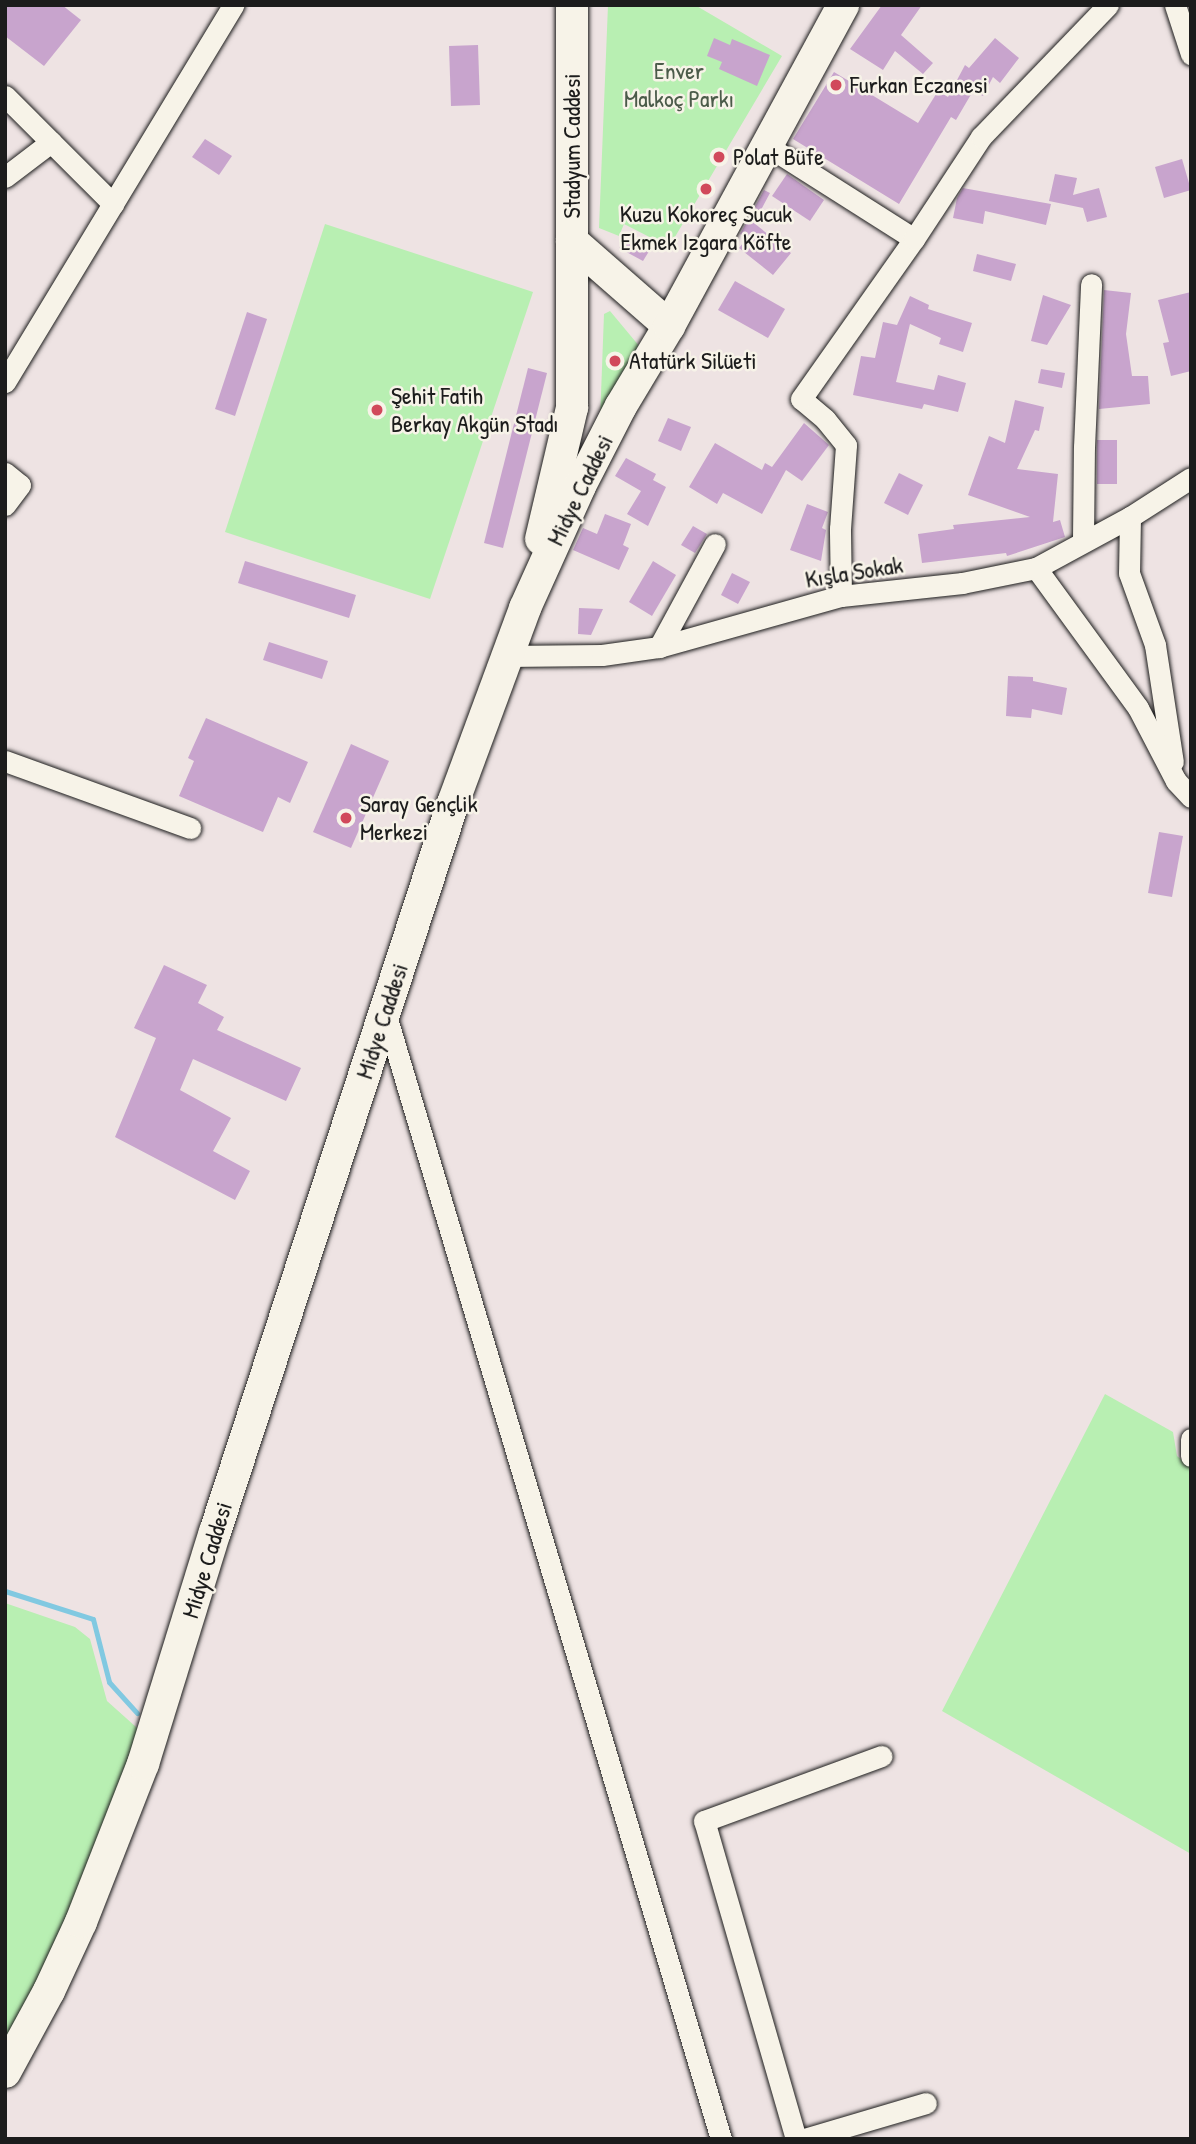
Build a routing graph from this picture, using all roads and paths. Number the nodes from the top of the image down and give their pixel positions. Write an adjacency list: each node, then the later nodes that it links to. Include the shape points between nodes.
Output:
1 (572, 5): 13 (main road, Stadyum Caddesi)
2 (843, 5): 9 (main road, Midye Caddesi)
3 (1108, 5): 12 (street, via 981,137)
4 (1175, 5): 6 (street)
5 (232, 6): 11 (street)
6 (1191, 54)
7 (5, 96): 8 (street)
8 (51, 142): 10 (street); 11 (street)
9 (766, 145): 12 (street); 15 (main road, Midye Caddesi)
10 (5, 177)
11 (113, 204): 16 (street)
12 (914, 239): 24 (street, via 801,399 846,445)
13 (572, 241): 15 (main road, Stadyum Caddesi); 25 (main road, via 572,408)
14 (1091, 284): 21 (street)
15 (669, 326): 25 (main road, Midye Caddesi, via 580,486)
16 (5, 383)
17 (5, 472): 19 (street, via 20,485)
18 (1191, 478): 20 (street, Kışla Sokak)
19 (5, 505)
20 (1130, 517): 21 (street, Kışla Sokak); 29 (street, via 1129,573 1155,645)
21 (1083, 539): 23 (street, Kışla Sokak)
22 (715, 544): 26 (street)
23 (1036, 568): 24 (street, Kışla Sokak, via 961,583); 29 (street, via 1138,708)
24 (841, 596): 26 (street, Kışla Sokak)
25 (525, 608): 27 (main road, Midye Caddesi)
26 (659, 647): 27 (street, Kışla Sokak, via 602,655)
27 (505, 656): 32 (main road, Midye Caddesi)
28 (5, 761): 31 (street)
29 (1176, 781): 30 (street)
30 (1191, 797)
31 (190, 828)
32 (385, 1013): 36 (main road, Midye Caddesi, via 133,1793 49,1991); 38 (street)
33 (1191, 1439): 34 (street)
34 (1191, 1456)
35 (882, 1756): 39 (street, via 704,1821)
36 (5, 2071)
37 (926, 2103): 40 (street)
38 (720, 2139)
39 (796, 2139)
40 (804, 2139)

